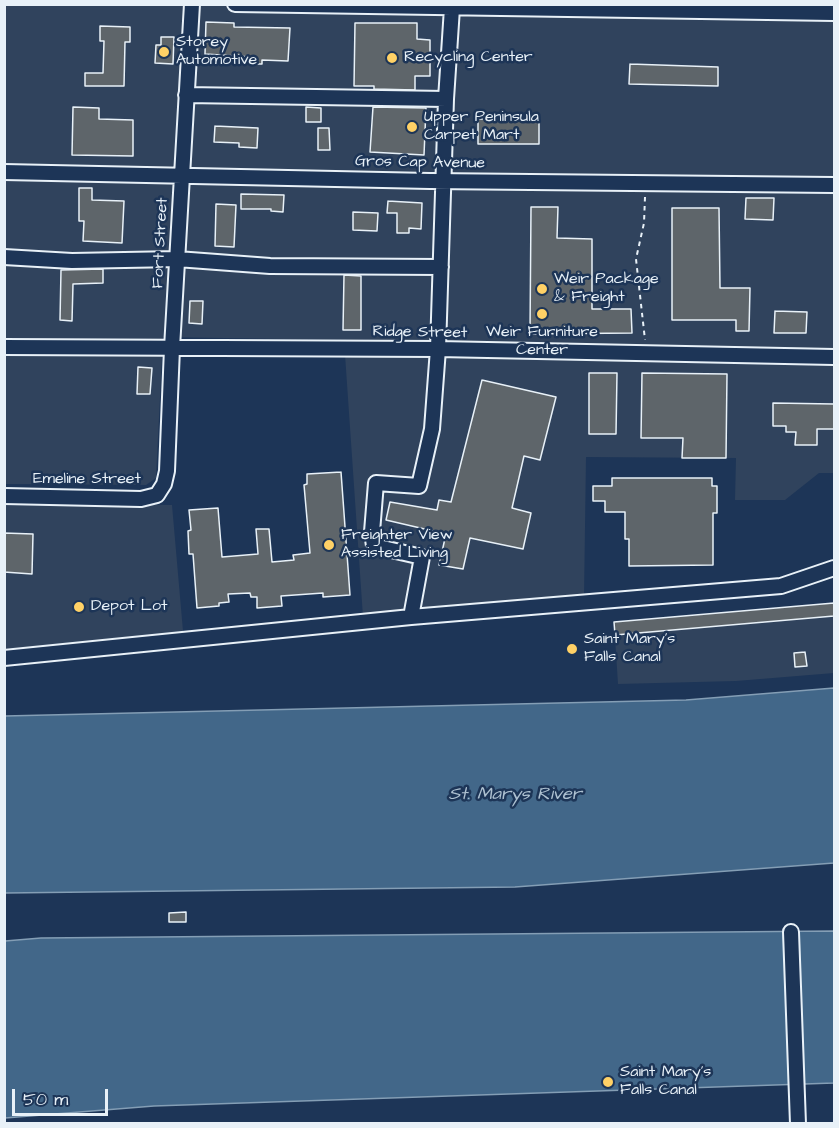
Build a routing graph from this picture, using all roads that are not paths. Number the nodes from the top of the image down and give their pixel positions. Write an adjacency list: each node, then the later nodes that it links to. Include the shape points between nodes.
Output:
1 (192, 4): 5 (street, Fort Street)
2 (235, 4): 3 (street)
3 (452, 8): 4 (street); 6 (street)
4 (834, 13)
5 (186, 94): 6 (street); 8 (street, Fort Street)
6 (447, 99): 9 (street)
7 (4, 172): 8 (street, Gros Cap Avenue)
8 (181, 176): 9 (street, Gros Cap Avenue); 12 (street, Fort Street)
9 (444, 181): 10 (street, Gros Cap Avenue); 13 (street)
10 (834, 185)
11 (4, 257): 12 (street, via 72,261)
12 (177, 259): 13 (street, via 270,266); 15 (street, Fort Street)
13 (441, 267): 16 (street)
14 (4, 347): 15 (street, Ridge Street)
15 (172, 348): 16 (street, Ridge Street); 18 (street, Fort Street)
16 (438, 349): 17 (street, Ridge Street); 21 (street, via 432,429 419,486 376,483 374,546 422,557)
17 (834, 357)
18 (164, 484): 19 (street, Emeline Street, via 157,495 141,499)
19 (4, 496)
20 (834, 568): 21 (street, via 781,585)
21 (411, 617): 22 (street)
22 (4, 658)
23 (791, 932): 24 (street)
24 (798, 1124)

